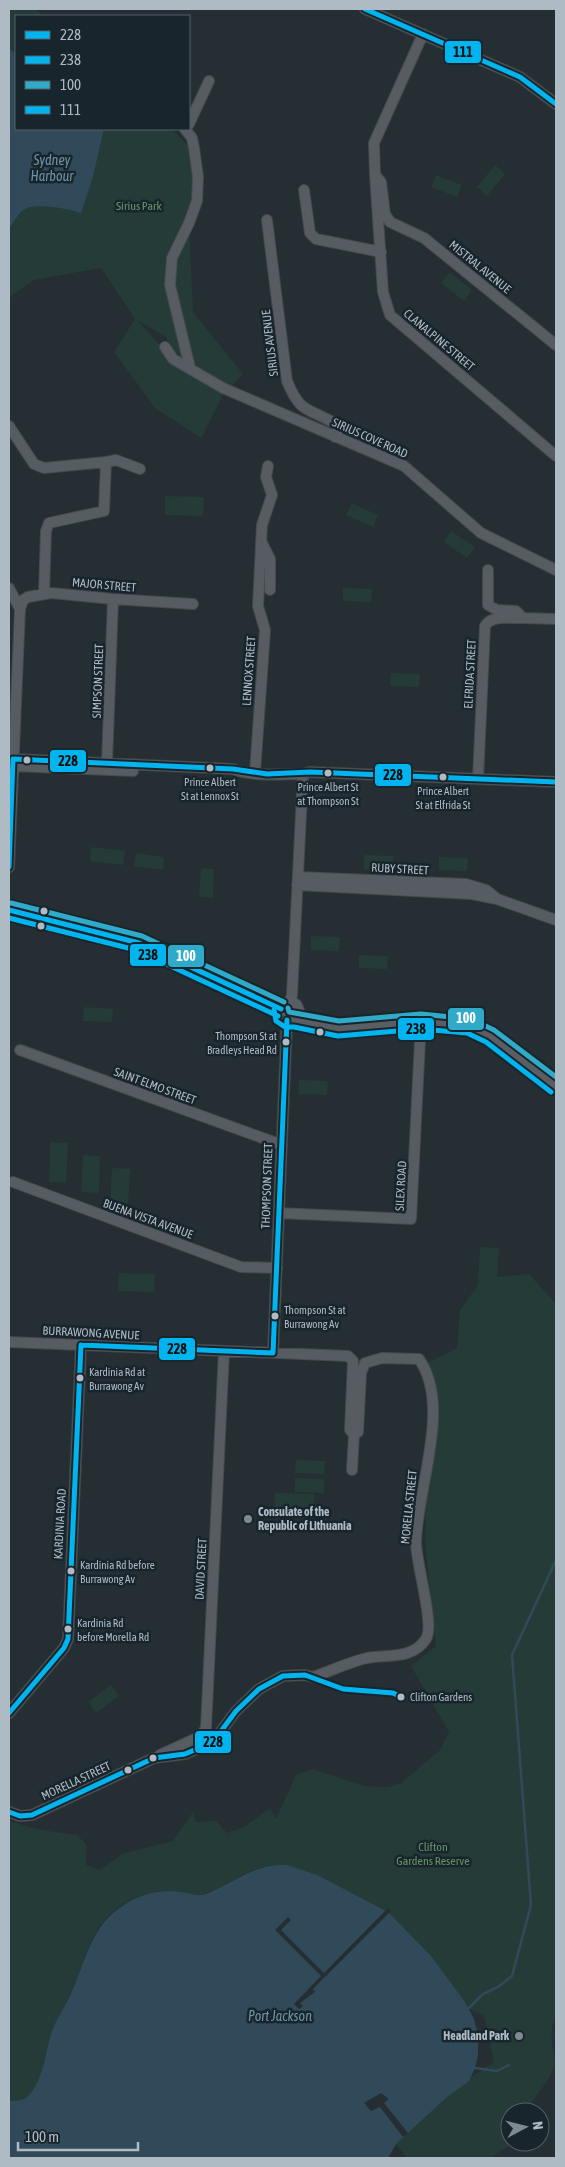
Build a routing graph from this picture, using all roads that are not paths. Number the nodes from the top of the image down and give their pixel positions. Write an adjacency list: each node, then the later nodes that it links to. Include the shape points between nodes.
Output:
1 (365, 9): 2 (street)
2 (381, 12): 3 (street)
3 (423, 34): 5 (street, via 528,81); 8 (street, CLANALPINE STREET, via 374,143)
4 (209, 81): 6 (street)
5 (556, 104)
6 (190, 120)
7 (187, 130): 15 (street, via 194,148 197,201 172,258 170,285)
8 (375, 175): 10 (street, CLANALPINE STREET, via 381,182); 12 (street, CLANALPINE STREET)
9 (304, 190): 12 (street, via 310,232 316,239)
10 (385, 214): 13 (street, MISTRAL AVENUE, via 390,222 424,238)
11 (267, 220): 17 (street, SIRIUS AVENUE, via 286,381 295,401 309,412 336,424 338,431)
12 (380, 252): 18 (street, CLANALPINE STREET, via 383,292 390,315)
13 (556, 345)
14 (164, 347): 15 (street, SIRIUS COVE ROAD, via 173,359)
15 (190, 368): 17 (street, SIRIUS COVE ROAD, via 223,388)
16 (9, 426): 19 (street, via 34,464 44,468)
17 (335, 437): 24 (street, SIRIUS COVE ROAD, via 404,466 481,532)
18 (556, 456)
19 (106, 462): 21 (street, via 116,460); 27 (street, via 104,511 49,523)
20 (268, 466): 22 (street, LENNOX STREET, via 266,477 272,495 264,516)
21 (140, 469)
22 (261, 542): 26 (street, LENNOX STREET, via 270,559); 36 (street, LENNOX STREET, via 258,606 265,630)
23 (488, 570): 31 (street, via 488,605 497,610 516,611)
24 (556, 570)
25 (9, 588): 30 (street)
26 (270, 590)
27 (44, 593): 28 (street, MAJOR STREET); 30 (street, MAJOR STREET, via 23,600)
28 (113, 599): 29 (street, MAJOR STREET); 34 (street, SIMPSON STREET)
29 (193, 604)
30 (20, 609): 33 (street)
31 (523, 618): 32 (street, ELFRIDA STREET); 38 (street, ELFRIDA STREET, via 495,618 485,626)
32 (556, 619)
33 (13, 763): 34 (street); 35 (street, via 233,775); 41 (street)
34 (107, 763): 35 (street)
35 (241, 772): 36 (street)
36 (255, 773): 37 (street)
37 (303, 774): 38 (street); 40 (street, via 310,778); 42 (street, THOMPSON STREET)
38 (478, 779): 39 (street)
39 (556, 782)
40 (556, 789)
41 (9, 867)
42 (298, 881): 44 (street, RUBY STREET, via 466,884); 45 (street, THOMPSON STREET)
43 (9, 910): 45 (main road, via 139,943)
44 (556, 920)
45 (290, 1012): 46 (main road, via 339,1029); 49 (street, THOMPSON STREET)
46 (421, 1021): 48 (main road, via 452,1023 478,1030 509,1049); 51 (street, SILEX ROAD, via 412,1219)
47 (20, 1050): 49 (street, SAINT ELMO STREET)
48 (556, 1086)
49 (282, 1145): 51 (street, THOMPSON STREET)
50 (13, 1182): 52 (street, BUENA VISTA AVENUE, via 241,1267)
51 (279, 1213): 52 (street, THOMPSON STREET)
52 (277, 1268): 56 (street, THOMPSON STREET)
53 (9, 1342): 54 (street, BURRAWONG AVENUE)
54 (80, 1345): 55 (street, BURRAWONG AVENUE); 59 (street, KARDINIA ROAD, via 68,1639)
55 (224, 1351): 56 (street, BURRAWONG AVENUE); 60 (street, DAVID STREET, via 206,1728 201,1736)
56 (273, 1353): 57 (street, BURRAWONG AVENUE, via 351,1357 350,1430)
57 (354, 1434): 58 (street); 60 (street, MORELLA STREET, via 358,1432 361,1373 365,1363 382,1358 419,1359 426,1369 433,1397 416,1542 430,1627 427,1638 417,1648 398,1656 367,1658 313,1677 283,1676 264,1686 236,1711 213,1742 185,1754)
58 (352, 1470)
59 (9, 1713)
60 (154, 1758): 61 (street, MORELLA STREET, via 42,1812 24,1816)
61 (9, 1812)

